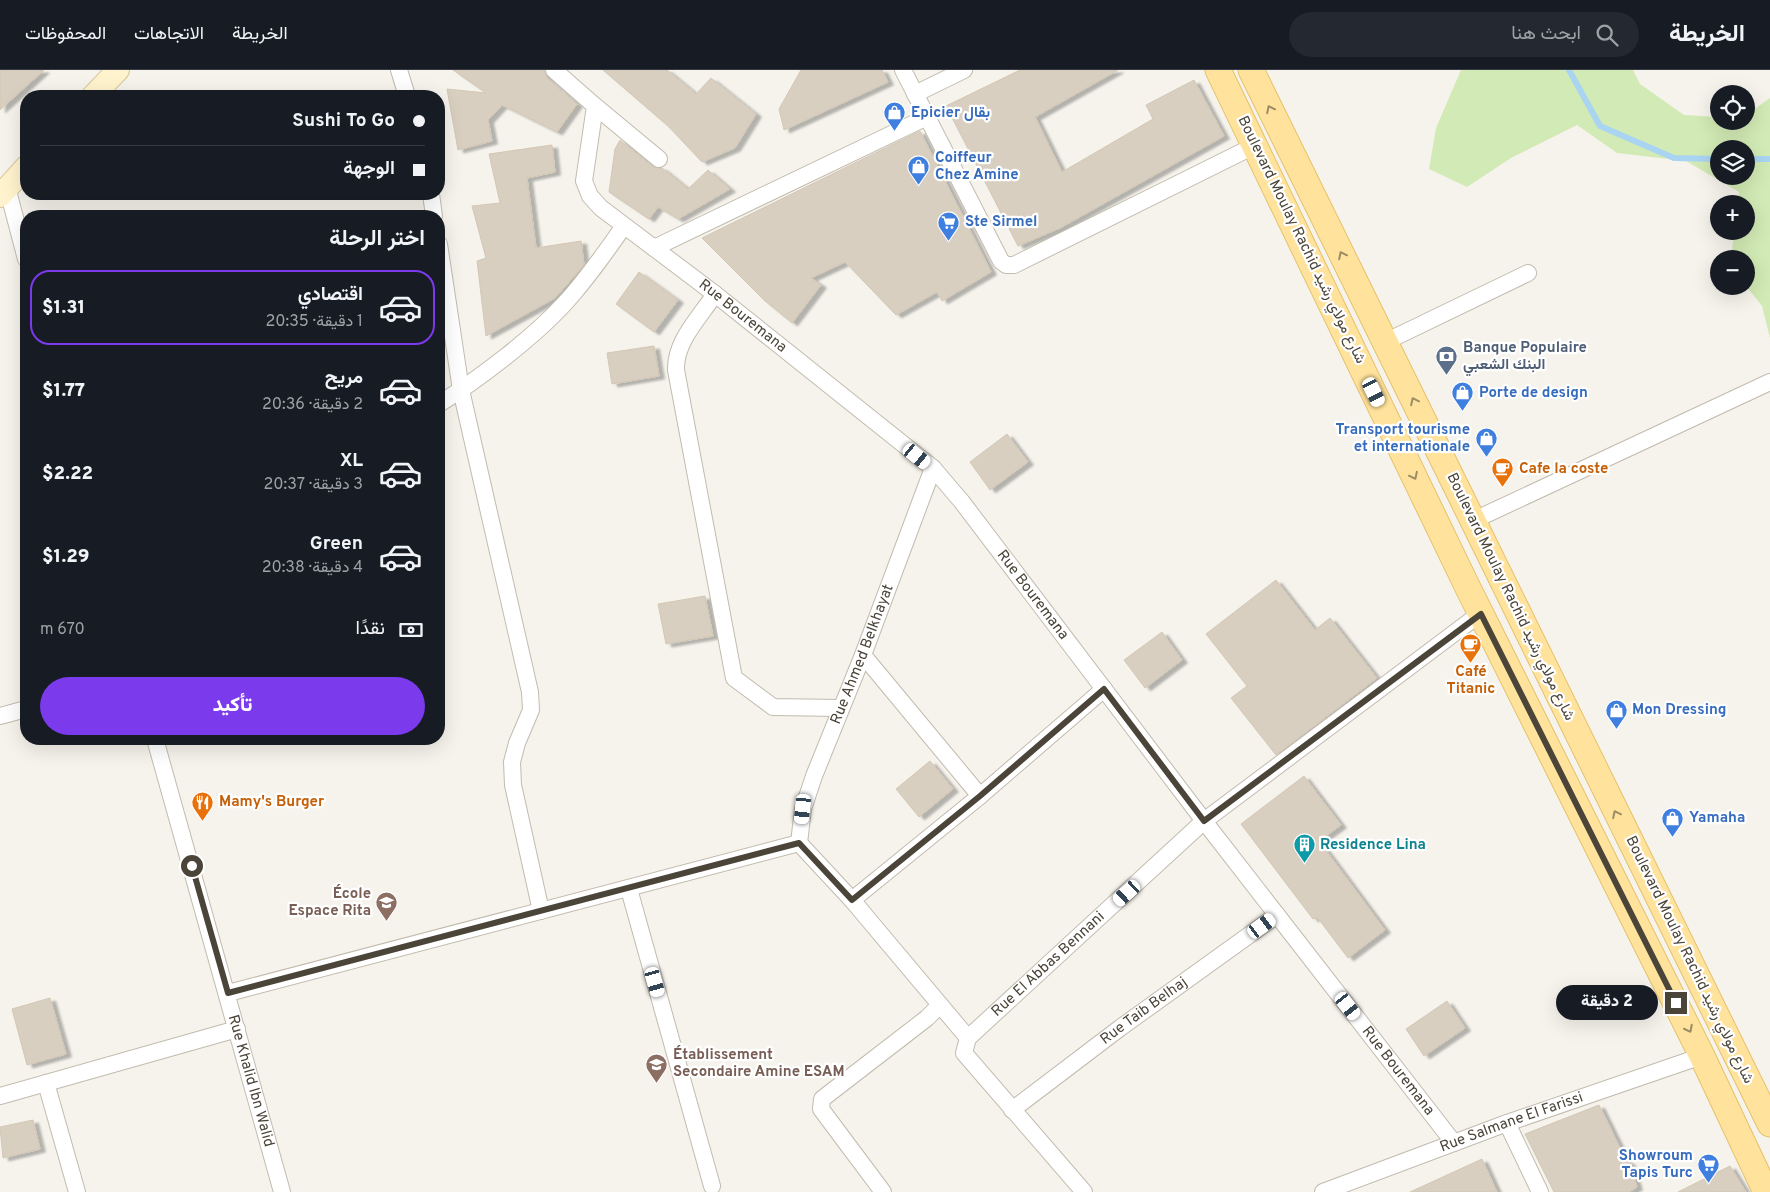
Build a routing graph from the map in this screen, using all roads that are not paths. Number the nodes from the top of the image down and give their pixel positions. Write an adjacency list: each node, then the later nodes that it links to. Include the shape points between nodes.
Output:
1 (118, 70): 8 (street)
2 (398, 70): 9 (street)
3 (554, 70): 11 (street)
4 (903, 70): 10 (street)
5 (964, 70): 10 (street)
6 (1218, 70): 13 (main road, Boulevard Moulay Rachid شارع مولاي رشيد)
7 (1251, 70): 23 (main road, Boulevard Moulay Rachid شارع مولاي رشيد, one-way to 7)
8 (99, 90)
9 (404, 90)
10 (915, 94): 12 (street)
11 (595, 106): 14 (street); 17 (street, Rue Bouremana, via 584,181 590,196)
12 (927, 117): 13 (street, via 1001,261 1006,265 1014,265); 19 (street)
13 (1256, 145): 29 (main road, Boulevard Moulay Rachid شارع مولاي رشيد, one-way to 29)
14 (659, 159)
15 (20, 175): 16 (street)
16 (4, 192): 18 (street)
17 (624, 226): 19 (street, Rue Bouremana); 25 (street, via 564,305)
18 (20, 241)
19 (654, 248): 22 (street, Rue Bouremana)
20 (1528, 273): 23 (street)
21 (445, 284): 25 (street)
22 (715, 294): 27 (street, Rue Bouremana); 32 (street, via 675,357 734,678 772,707)
23 (1385, 342): 28 (main road, Boulevard Moulay Rachid شارع مولاي رشيد, one-way to 23)
24 (1770, 382): 28 (street)
25 (461, 390): 26 (street); 41 (street, via 530,692 531,710 512,762 513,785)
26 (445, 400)
27 (933, 468): 30 (street, Rue Ahmed Belkhayat); 31 (street, Rue Bouremana)
28 (1472, 521): 52 (main road, Boulevard Moulay Rachid شارع مولاي رشيد, one-way to 28)
29 (1481, 614): 37 (street, Rue El Abbas Bennani); 47 (main road, Boulevard Moulay Rachid شارع مولاي رشيد, one-way to 47)
30 (863, 655): 32 (street, Rue Ahmed Belkhayat); 36 (street)
31 (1104, 689): 36 (street); 37 (street, Rue Bouremana)
32 (840, 708): 38 (street, Rue Ahmed Belkhayat, via 803,809)
33 (20, 711): 34 (street)
34 (0, 716)
35 (157, 745): 43 (street, Rue Khalid Ibn Walid)
36 (980, 796): 40 (street)
37 (1204, 821): 42 (street, Rue Bouremana); 46 (street, Rue El Abbas Bennani)
38 (799, 843): 39 (street); 40 (street)
39 (629, 889): 41 (street); 54 (street)
40 (852, 900): 44 (street)
41 (541, 911): 43 (street)
42 (1277, 914): 50 (street, Rue Taib Belhaj); 53 (street, Rue Bouremana)
43 (228, 993): 45 (street, Rue Khalid Ibn Walid)
44 (940, 1005): 46 (street); 57 (street, via 822,1098 821,1109)
45 (238, 1029): 48 (street); 56 (street, Rue Khalid Ibn Walid)
46 (968, 1038): 50 (street, via 964,1053)
47 (1702, 1056): 51 (street, Rue Salmane El Farissi); 61 (main road, Boulevard Moulay Rachid شارع مولاي رشيد)
48 (46, 1083): 49 (street); 55 (street)
49 (0, 1096)
50 (1012, 1110): 58 (street)
51 (1507, 1123): 53 (street, Rue Salmane El Farissi); 60 (street)
52 (1770, 1124)
53 (1454, 1143): 59 (street, Rue Salmane El Farissi)
54 (712, 1186)
55 (77, 1192)
56 (282, 1192)
57 (883, 1192)
58 (1084, 1192)
59 (1324, 1192)
60 (1540, 1192)
61 (1766, 1192)

